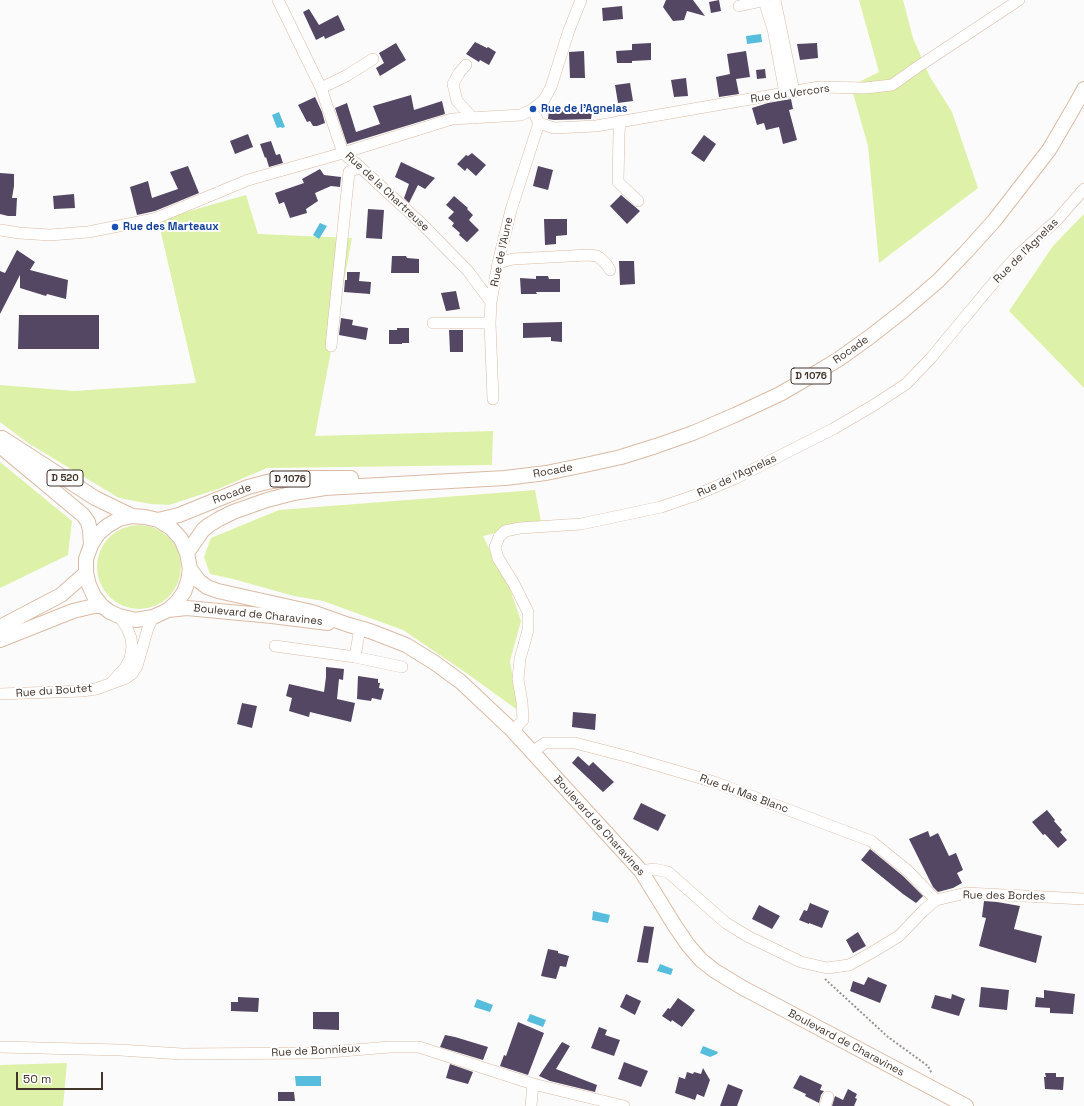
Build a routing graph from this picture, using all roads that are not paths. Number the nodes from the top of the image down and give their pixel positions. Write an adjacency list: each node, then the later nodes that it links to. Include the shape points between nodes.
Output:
1 (278, 0): 8 (street, Rue de la Chartreuse)
2 (581, 0): 11 (street, via 551,87 544,100)
3 (775, 0): 10 (street)
4 (1019, 0): 10 (street, Rue du Vercors, via 892,85 819,88)
5 (739, 6): 10 (street, via 762,0 765,4)
6 (373, 59): 8 (street)
7 (466, 65): 12 (street, via 453,84 457,101)
8 (321, 88): 15 (street, Rue de la Chartreuse)
9 (1084, 89): 29 (main road, Rocade / D 1076, via 1049,150 966,252 938,281 903,311 812,376 735,416 621,457 546,473)
10 (790, 92): 13 (street, Rue du Vercors)
11 (533, 109): 12 (street, via 521,115); 14 (street)
12 (473, 118): 15 (street, via 452,119)
13 (620, 121): 14 (street, Rue du Vercors, via 596,126 554,128); 18 (street, via 618,182)
14 (539, 123): 20 (street, Rue de l'Aune, via 511,210)
15 (343, 153): 16 (street, Rue de la Chartreuse); 19 (street, via 248,180 154,219 88,232 50,235)
16 (360, 167): 22 (street, Rue de la Chartreuse, via 468,271); 25 (street, via 349,172)
17 (1084, 189): 48 (street, Rue de l'Agnelas, via 1057,220 1016,257 906,384 874,405 736,478 661,507 581,524 505,531 495,547 498,558 528,612 528,630 520,659 518,679 523,720)
18 (638, 201)
19 (0, 230)
20 (498, 263): 21 (street, via 513,259 588,255 600,258); 22 (street, Rue de l'Aune)
21 (610, 270)
22 (491, 302): 23 (street, Rue de l'Aune)
23 (490, 323): 24 (street); 26 (street, Rue de l'Aune)
24 (433, 324)
25 (331, 346)
26 (493, 400)
27 (0, 436): 30 (main road, Boulevard de Charavines / D 520, via 95,498)
28 (0, 446): 32 (main road, Boulevard de Charavines / D 520, via 83,515 88,522)
29 (429, 482): 31 (main road, Rocade / D 1076, via 349,478 285,479 248,487 179,515); 33 (main road, Rocade / D 1076, via 325,488 267,500 233,512 209,525)
30 (132, 516): 31 (main road, Boulevard de Charavines); 32 (main road, Boulevard de Charavines, via 119,519 107,526)
31 (158, 520): 33 (main road, Boulevard de Charavines, via 171,528)
32 (91, 545): 35 (main road, Boulevard de Charavines, via 86,559)
33 (188, 553): 34 (main road, Boulevard de Charavines)
34 (190, 569): 37 (main road, Boulevard de Charavines, via 184,592); 40 (main road, Boulevard de Charavines, via 199,581 218,591 312,612)
35 (86, 573): 36 (main road, Boulevard de Charavines, via 94,596); 41 (main road, via 61,595)
36 (102, 606): 38 (main road, Boulevard de Charavines); 42 (main road, via 73,611)
37 (168, 610): 39 (main road, Boulevard de Charavines); 40 (main road, Boulevard de Charavines, via 187,608)
38 (119, 616): 39 (main road, Boulevard de Charavines, via 136,620); 46 (street, Rue du Boutet, via 131,638 132,647 125,668)
39 (153, 618): 46 (street, Rue du Boutet, via 132,674)
40 (354, 626): 44 (street); 48 (main road, Boulevard de Charavines, via 406,645 435,663 461,682)
41 (0, 627)
42 (0, 640)
43 (276, 646): 44 (street)
44 (355, 657): 45 (street)
45 (402, 667)
46 (108, 685): 47 (street, Rue du Boutet, via 82,692)
47 (0, 694)
48 (513, 731): 49 (main road, Boulevard de Charavines)
49 (532, 752): 50 (main road, Boulevard de Charavines); 51 (street, Rue du Mas Blanc, via 546,743 575,743 714,782 872,841 908,871)
50 (641, 871): 51 (street, Rue des Bordes, via 654,869 668,872 726,923 749,937 801,962 827,968 849,965 899,936); 57 (main road, Boulevard de Charavines, via 688,945 715,971 742,988)
51 (936, 900): 52 (street, Rue des Bordes, via 966,893)
52 (1084, 900)
53 (0, 1047): 54 (street, Rue de Bonnieux, via 182,1054 317,1053 419,1047)
54 (533, 1084): 55 (street); 56 (street, Rue de Bonnieux)
55 (531, 1106)
56 (624, 1106)
57 (966, 1106)

